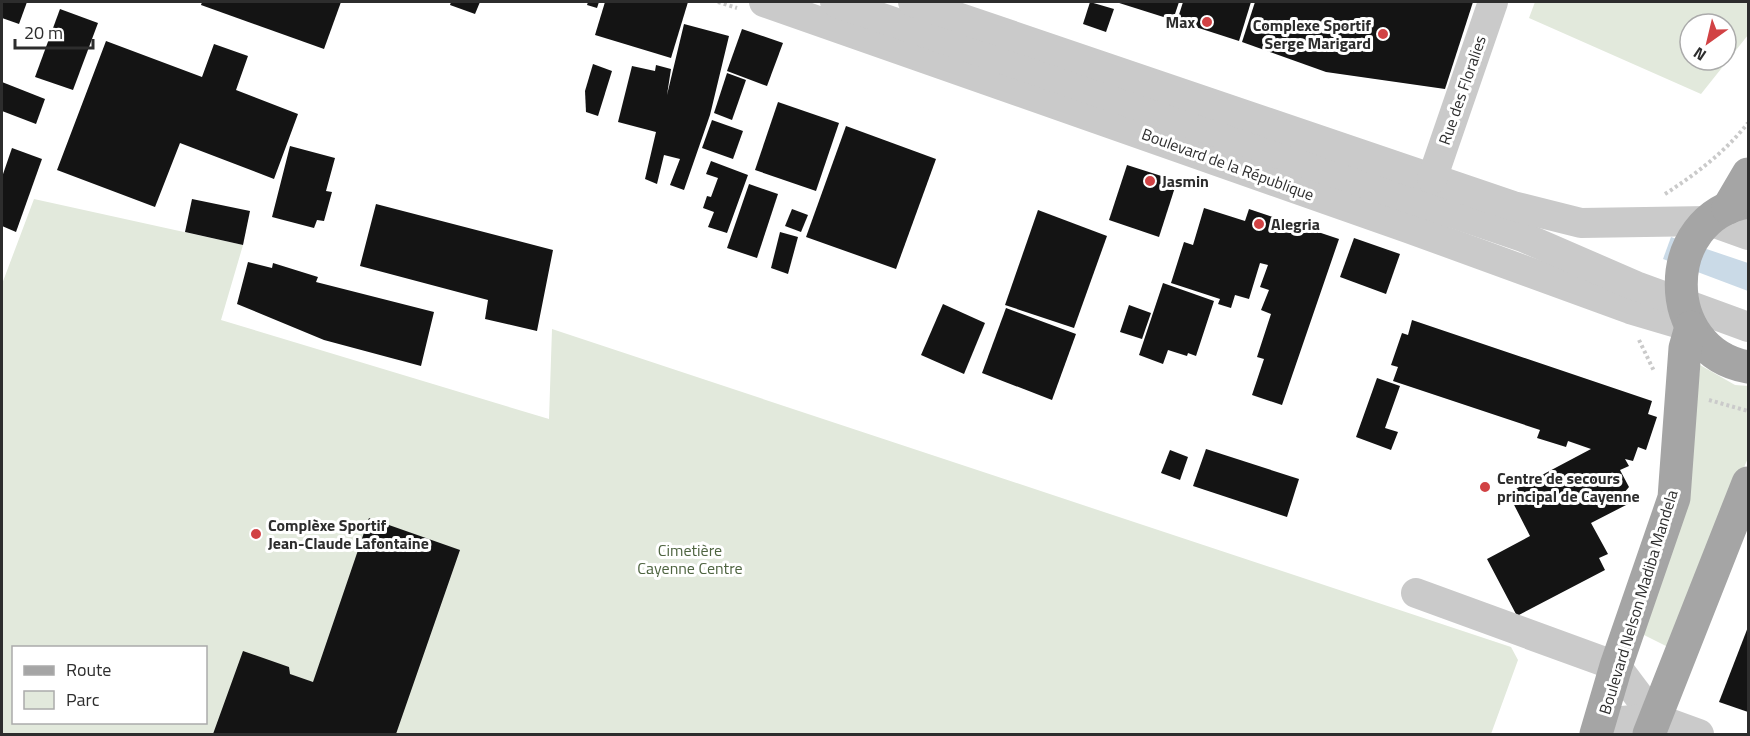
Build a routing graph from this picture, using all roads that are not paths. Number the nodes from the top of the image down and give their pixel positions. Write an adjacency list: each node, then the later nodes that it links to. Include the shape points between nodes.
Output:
1 (764, 2): 11 (street, Boulevard de la République, via 1630,309)
2 (835, 2): 10 (street)
3 (913, 2): 6 (street)
4 (1493, 2): 6 (street, Rue des Floralies)
5 (1749, 174): 7 (main road)
6 (1432, 179): 8 (street)
7 (1726, 212): 8 (street); 9 (street); 11 (main road, Boulevard Nelson Madiba Mandela, via 1686,253)
8 (1581, 224): 10 (street)
9 (1749, 235)
10 (1523, 237): 11 (street)
11 (1685, 302): 12 (street); 13 (main road, via 1707,346 1723,358); 16 (main road, Boulevard Nelson Madiba Mandela, via 1674,498)
12 (1749, 327)
13 (1749, 367)
14 (1749, 483): 17 (main road)
15 (1416, 593): 16 (street)
16 (1616, 666): 17 (street); 18 (main road, Boulevard Nelson Madiba Mandela)
17 (1652, 726): 18 (street); 19 (street)
18 (1598, 729)
19 (1699, 735)

